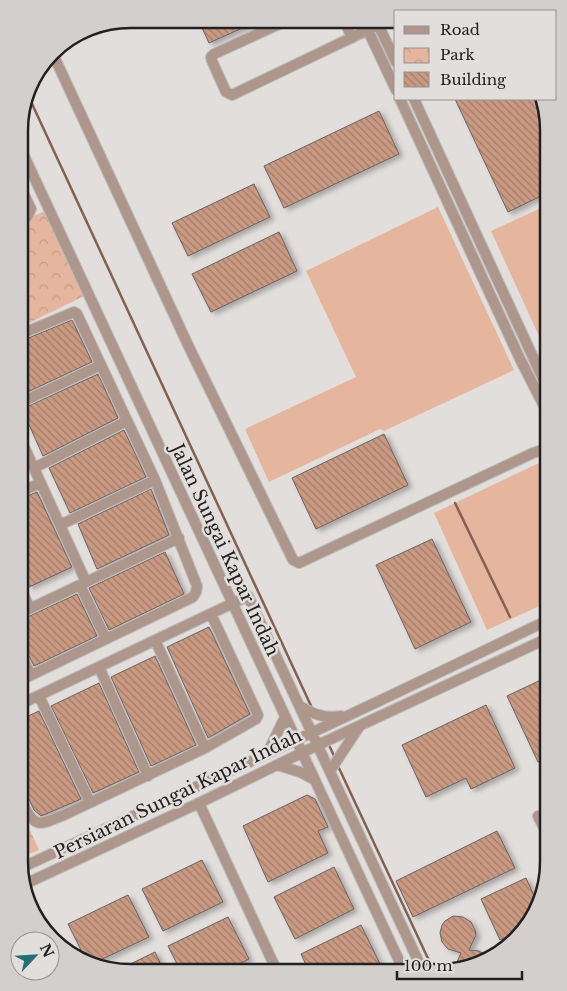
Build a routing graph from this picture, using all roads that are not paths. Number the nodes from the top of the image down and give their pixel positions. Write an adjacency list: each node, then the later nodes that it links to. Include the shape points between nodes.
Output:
1 (271, 28): 6 (street, via 214,54 212,61 226,92 232,95)
2 (348, 28): 6 (street)
3 (363, 28): 6 (street)
4 (367, 28): 9 (street)
5 (379, 28): 7 (street)
6 (352, 38)
7 (394, 58)
8 (55, 60): 23 (street, via 292,560 299,563)
9 (394, 86)
10 (400, 100): 18 (street)
11 (414, 100): 17 (street)
12 (28, 164): 32 (street, Jalan Sungai Kapar Indah)
13 (28, 203): 14 (street, via 31,210)
14 (28, 215)
15 (28, 331): 16 (street, via 74,312 78,314)
16 (101, 365): 19 (street); 20 (street)
17 (540, 372)
18 (540, 397)
19 (28, 399)
20 (127, 421): 25 (street); 26 (street)
21 (540, 448): 23 (street)
22 (540, 451): 23 (street)
23 (533, 453)
24 (28, 455): 25 (street)
25 (34, 468): 27 (street)
26 (155, 480): 29 (street); 30 (street)
27 (41, 483): 28 (street); 29 (street)
28 (28, 488)
29 (60, 525): 31 (street)
30 (179, 538): 31 (street); 36 (street, via 197,586 193,597)
31 (83, 583): 33 (street); 36 (street)
32 (232, 604): 34 (street); 43 (street, Jalan Sungai Kapar Indah, via 248,596); 45 (street, Jalan Sungai Kapar Indah)
33 (28, 609)
34 (211, 614): 37 (street); 50 (street, via 258,715 253,722)
35 (539, 624): 44 (street, Persiaran Sungai Kapar Indah)
36 (106, 639): 40 (street)
37 (155, 640): 39 (street); 50 (street)
38 (539, 642): 46 (street, Persiaran Sungai Kapar Indah)
39 (99, 667): 41 (street); 55 (street)
40 (28, 677)
41 (38, 696): 42 (street); 57 (street)
42 (28, 701)
43 (300, 706): 44 (street, via 322,716); 47 (street, Jalan Sungai Kapar Indah)
44 (347, 715): 47 (street, Persiaran Sungai Kapar Indah)
45 (285, 717): 48 (street, Jalan Sungai Kapar Indah); 52 (street)
46 (359, 726): 49 (street, Persiaran Sungai Kapar Indah); 54 (street)
47 (315, 731): 48 (street, Persiaran Sungai Kapar Indah); 49 (street, Jalan Sungai Kapar Indah)
48 (296, 741): 51 (street, Jalan Sungai Kapar Indah); 52 (street, Persiaran Sungai Kapar Indah)
49 (320, 744): 51 (street, Persiaran Sungai Kapar Indah); 54 (street, Jalan Sungai Kapar Indah)
50 (205, 748): 55 (street)
51 (302, 753): 53 (street, Persiaran Sungai Kapar Indah); 56 (street, Jalan Sungai Kapar Indah)
52 (267, 754): 60 (street, Persiaran Sungai Kapar Indah)
53 (277, 765): 56 (street); 58 (street, Persiaran Sungai Kapar Indah)
54 (330, 771): 64 (street, Jalan Sungai Kapar Indah)
55 (148, 776): 57 (street)
56 (315, 780): 63 (street, Jalan Sungai Kapar Indah)
57 (90, 802): 59 (street, via 42,823 35,823)
58 (199, 803): 61 (street, Persiaran Sungai Kapar Indah); 62 (street)
59 (28, 814)
60 (28, 864)
61 (29, 882)
62 (274, 964)
63 (401, 964)
64 (420, 964)

